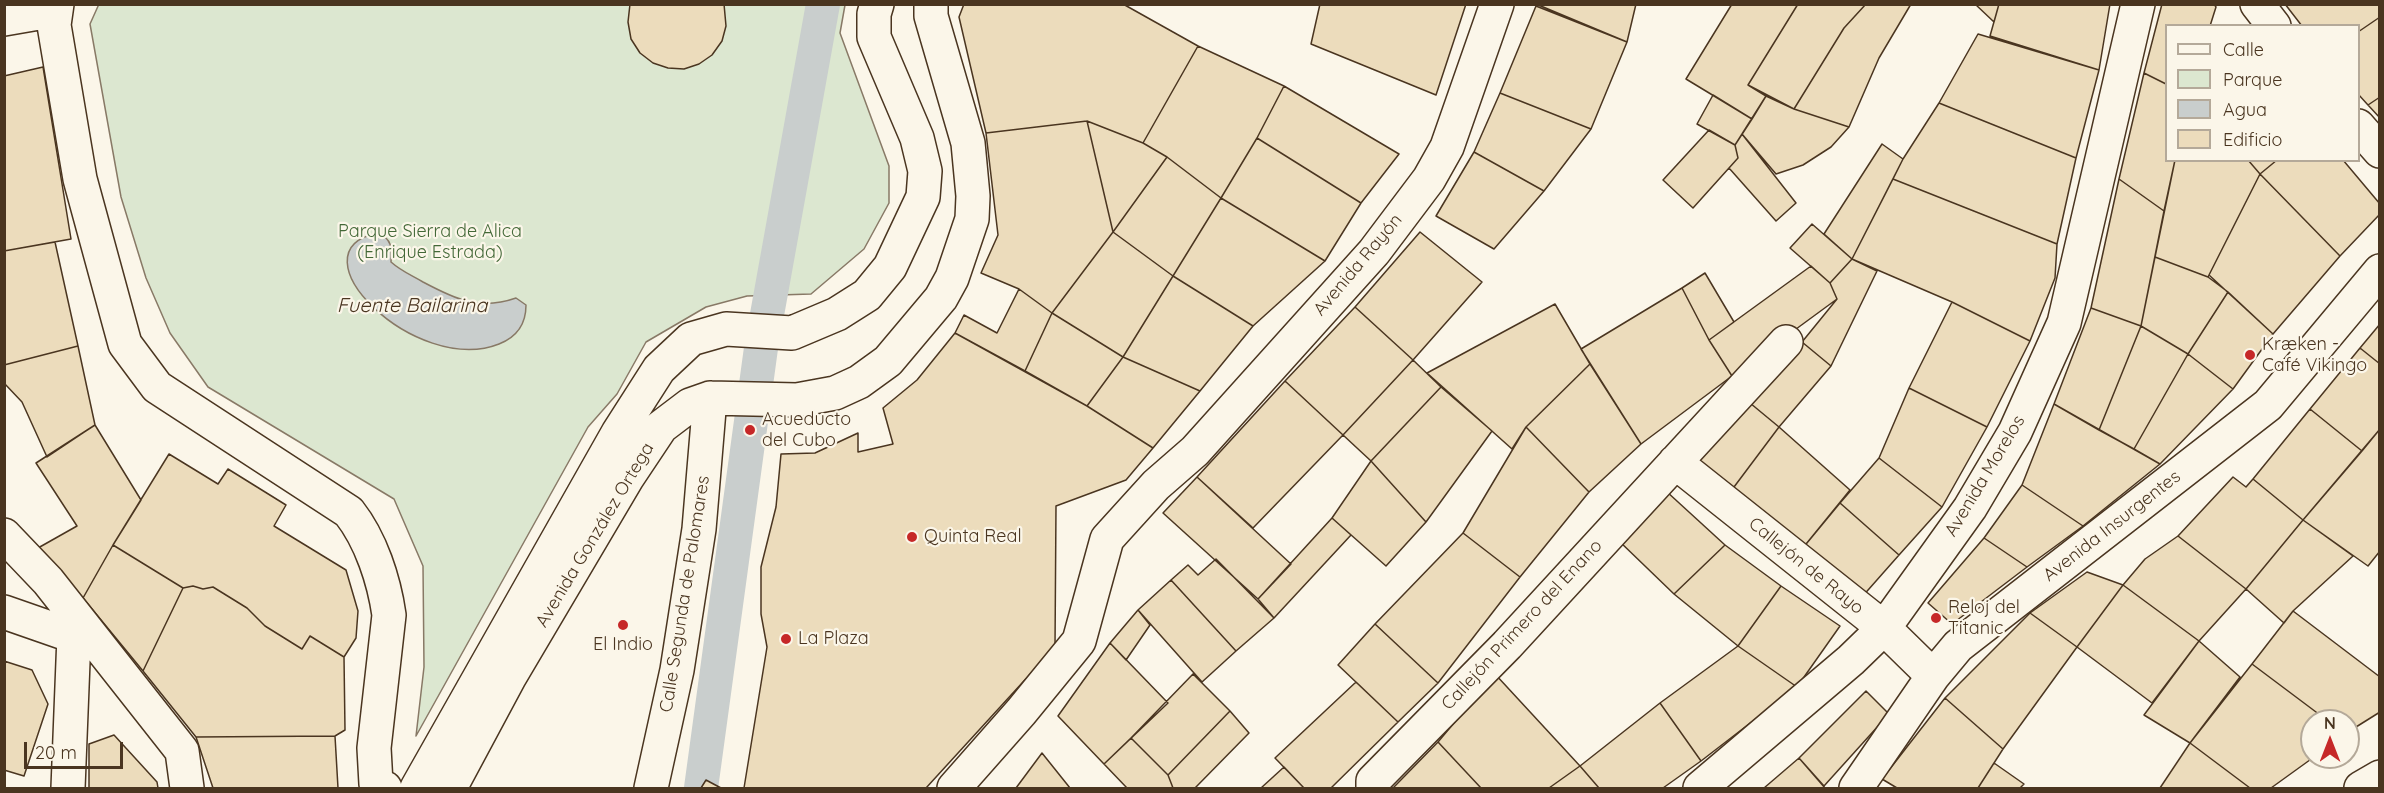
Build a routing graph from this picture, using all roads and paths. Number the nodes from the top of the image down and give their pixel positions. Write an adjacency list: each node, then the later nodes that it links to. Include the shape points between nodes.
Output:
1 (877, 4): 24 (street, Avenida González Ortega, via 874,37 917,138 925,171 923,197 890,267 867,295 837,314 792,333 726,329 700,336 659,369 618,434)
2 (931, 4): 13 (street, Avenida González Ortega, via 931,16 968,143 973,196 972,219 952,278 888,361 859,382 835,393 797,400)
3 (1497, 4): 27 (street, Avenida Rayón, via 1447,147 1429,179 1374,252 1195,450 1156,485 1107,539 1079,641)
4 (2138, 4): 17 (street, Avenida Morelos, via 2064,323 2010,442 1970,508)
5 (2257, 4): 8 (street)
6 (57, 8): 7 (street); 23 (street, via 54,25 80,179 125,344 157,387 349,512 362,528 386,595 389,615 374,748 376,784)
7 (4, 19)
8 (2272, 24)
9 (2360, 128): 10 (street)
10 (2379, 152)
11 (2379, 271): 19 (street, Avenida Insurgentes, via 2268,405 1958,646)
12 (1786, 342): 14 (street, Callejón Primero del Enano)
13 (710, 398): 25 (street, Avenida González Ortega, via 690,405 661,427 627,478 510,675); 26 (street, Calle Segunda de Palomares, via 699,529 677,670)
14 (1675, 462): 17 (street, Callejón de Rayo); 28 (street, Callejón Primero del Enano, via 1507,645 1373,781)
15 (4, 535): 18 (street, via 48,581)
16 (4, 612): 18 (street)
17 (1884, 628): 19 (street, Callejón de Rayo); 29 (street, Avenida Morelos)
18 (85, 640): 21 (street); 22 (street, via 146,703 182,751)
19 (1933, 675): 30 (street, Avenida Insurgentes)
20 (2379, 777): 31 (street)
21 (68, 789)
22 (187, 789)
23 (385, 789)
24 (417, 789)
25 (450, 789)
26 (651, 789)
27 (954, 789)
28 (1373, 789)
29 (1700, 789)
30 (1856, 789)
31 (2361, 789)

